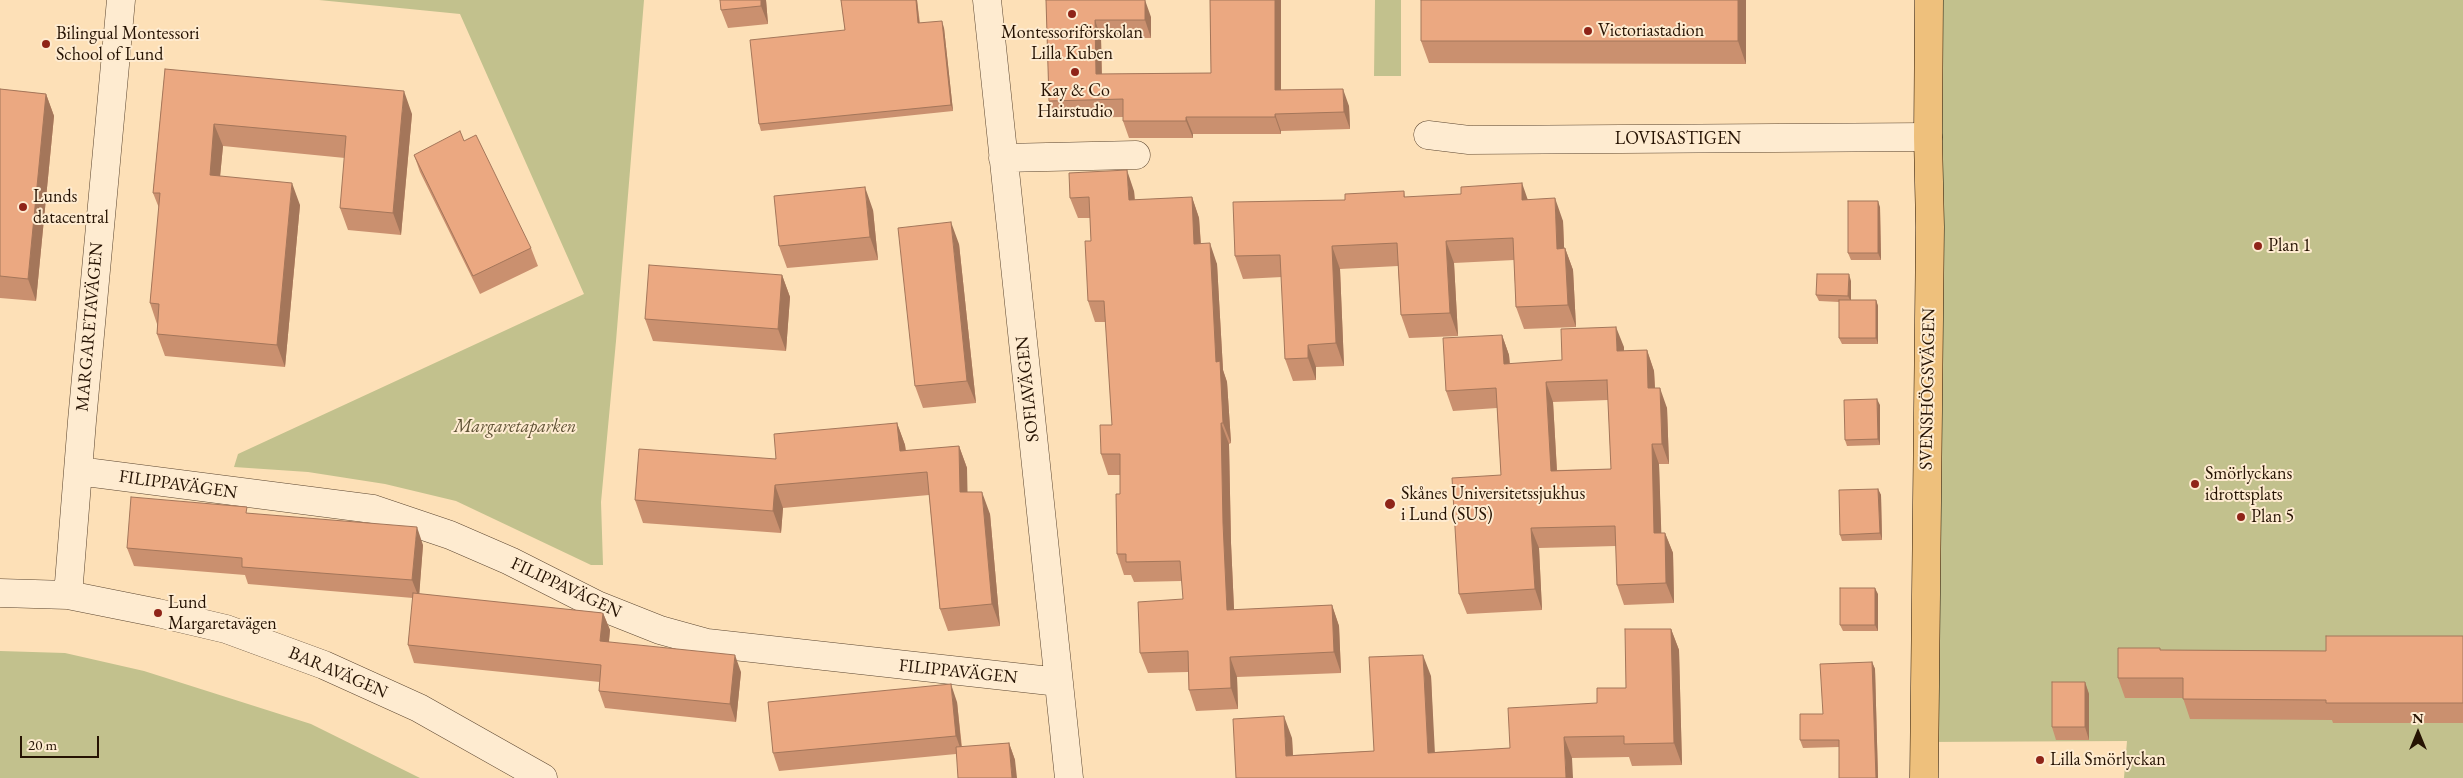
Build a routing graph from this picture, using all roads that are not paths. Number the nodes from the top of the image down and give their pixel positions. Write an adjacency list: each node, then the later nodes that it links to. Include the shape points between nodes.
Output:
1 (121, 0): 8 (street, MARGARETAVÄGEN)
2 (987, 0): 7 (street, SOFIAVÄGEN)
3 (1929, 0): 5 (main road, SVENSHÖGSVÄGEN)
4 (1428, 135): 5 (street, LOVISASTIGEN, via 1469,140)
5 (1928, 137): 14 (main road, SVENSHÖGSVÄGEN, via 1930,227)
6 (1136, 155): 7 (street)
7 (1003, 158): 11 (street, SOFIAVÄGEN)
8 (78, 471): 10 (street, MARGARETAVÄGEN); 11 (street, FILIPPAVÄGEN, via 372,509 450,535 597,605 660,630 707,643)
9 (0, 593): 10 (street, BARAVÄGEN)
10 (68, 595): 12 (street, BARAVÄGEN, via 226,629 324,666 419,708)
11 (1059, 682): 13 (street, SOFIAVÄGEN)
12 (543, 778)
13 (1068, 778)
14 (1924, 778)

